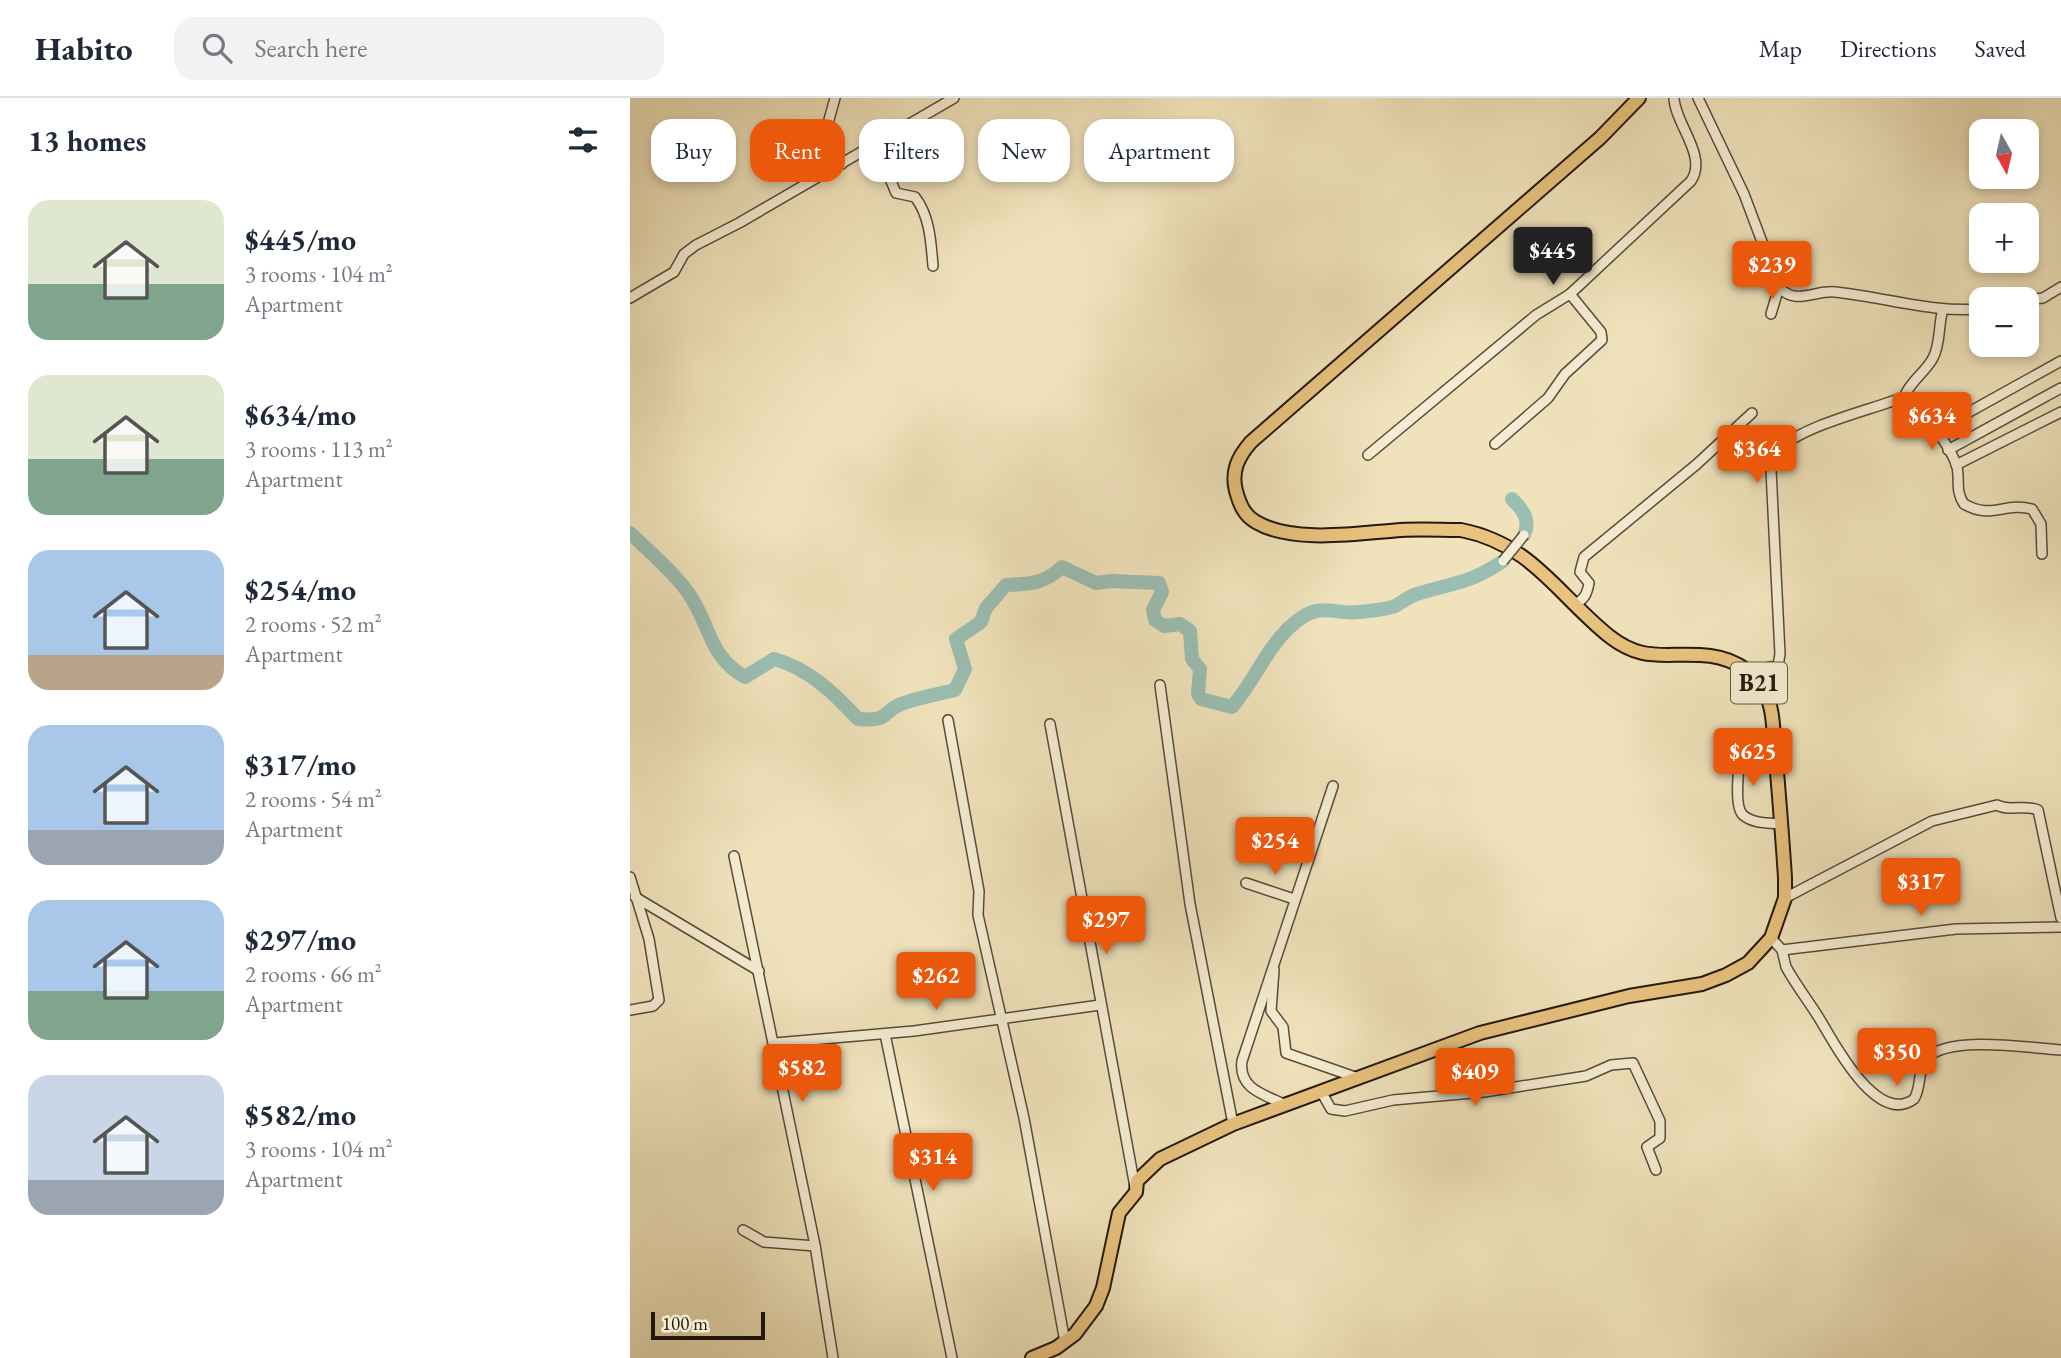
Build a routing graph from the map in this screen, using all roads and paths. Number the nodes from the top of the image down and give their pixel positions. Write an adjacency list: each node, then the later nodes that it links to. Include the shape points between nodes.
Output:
1 (835, 98): 6 (street)
2 (954, 98): 7 (street)
3 (1639, 98): 32 (highway, B21, via 1600,138 1269,425 1241,454 1235,470 1241,508 1266,526 1308,535 1461,530 1483,534 1525,557)
4 (1674, 98): 13 (street, via 1696,161 1696,174)
5 (1698, 98): 11 (street, via 1744,194)
6 (829, 119)
7 (919, 119)
8 (811, 182): 14 (street, via 709,236 684,254 674,272)
9 (891, 182): 10 (street, via 896,193 919,202 932,241)
10 (933, 266)
11 (1779, 287): 16 (street, via 1796,298 1833,292); 18 (street)
12 (2061, 287): 15 (street)
13 (1570, 294): 25 (street, via 1601,332 1602,340 1565,374 1548,398); 27 (street, via 1536,315)
14 (630, 298)
15 (2039, 298)
16 (1943, 309): 17 (street); 21 (street, via 1936,353)
17 (1969, 309)
18 (1771, 314)
19 (2061, 362): 24 (street)
20 (2061, 388): 26 (street)
21 (1904, 397): 24 (street, via 1916,404); 33 (street, via 1807,433 1774,455 1780,654 1778,666 1769,667)
22 (2061, 412): 28 (street)
23 (1752, 413): 32 (street, via 1698,464 1584,557 1580,572 1589,583 1588,590)
24 (1936, 431): 26 (street)
25 (1496, 444)
26 (1948, 450): 28 (street)
27 (1368, 455)
28 (1956, 465): 30 (street, via 1957,490 1964,504 1984,513 2019,506 2032,509 2041,524)
29 (1524, 535): 31 (street, bridge)
30 (2042, 554)
31 (1503, 561)
32 (1576, 604): 33 (highway, B21, via 1631,652 1721,657 1737,662)
33 (1755, 679): 37 (highway, B21, via 1765,691)
34 (1160, 685): 61 (street, via 1190,904)
35 (948, 720): 54 (street, via 979,891 978,915)
36 (1050, 724): 52 (street)
37 (1775, 747): 39 (highway, B21); 39 (street, via 1742,755 1740,811 1745,817)
38 (1333, 786): 45 (street)
39 (1782, 824): 44 (highway, B21)
40 (734, 856): 51 (street)
41 (630, 877): 43 (street)
42 (1246, 883): 45 (street)
43 (633, 897): 51 (street); 53 (street, via 657,974 659,1000 653,1006)
44 (1785, 898): 46 (street, via 1932,821 1997,805 2004,809 2022,806 2038,810); 48 (highway, B21)
45 (1294, 899): 50 (street)
46 (2061, 918)
47 (2061, 927): 49 (street, via 1956,929)
48 (1772, 938): 49 (street); 58 (highway, B21, via 1748,963 1702,984 1629,996 1480,1033)
49 (1782, 950): 57 (street, via 1786,967 1841,1058 1871,1091 1894,1102 1914,1099 1924,1062 1942,1049 1966,1045)
50 (1275, 955): 58 (street, via 1271,1012 1283,1027 1286,1053); 60 (street, via 1248,1036 1241,1074 1248,1085)
51 (759, 971): 56 (street)
52 (1100, 1005): 54 (street); 63 (street)
53 (630, 1010)
54 (1001, 1017): 55 (street); 66 (street, via 1041,1199)
55 (885, 1034): 56 (street); 68 (street)
56 (775, 1044): 65 (street)
57 (2061, 1050)
58 (1358, 1078): 59 (highway, B21)
59 (1322, 1093): 60 (highway, B21); 62 (street, via 1331,1109 1345,1111 1392,1100 1586,1076 1611,1065 1633,1063 1660,1121 1660,1138 1647,1147)
60 (1287, 1106): 61 (highway, B21)
61 (1233, 1124): 63 (highway, B21, via 1160,1159 1138,1181)
62 (1656, 1170)
63 (1136, 1192): 66 (highway, B21, via 1119,1213 1096,1306)
64 (743, 1230): 65 (street, via 764,1242)
65 (815, 1246): 67 (street)
66 (1065, 1342): 69 (highway, B21)
67 (833, 1358)
68 (952, 1358)
69 (1032, 1358)

